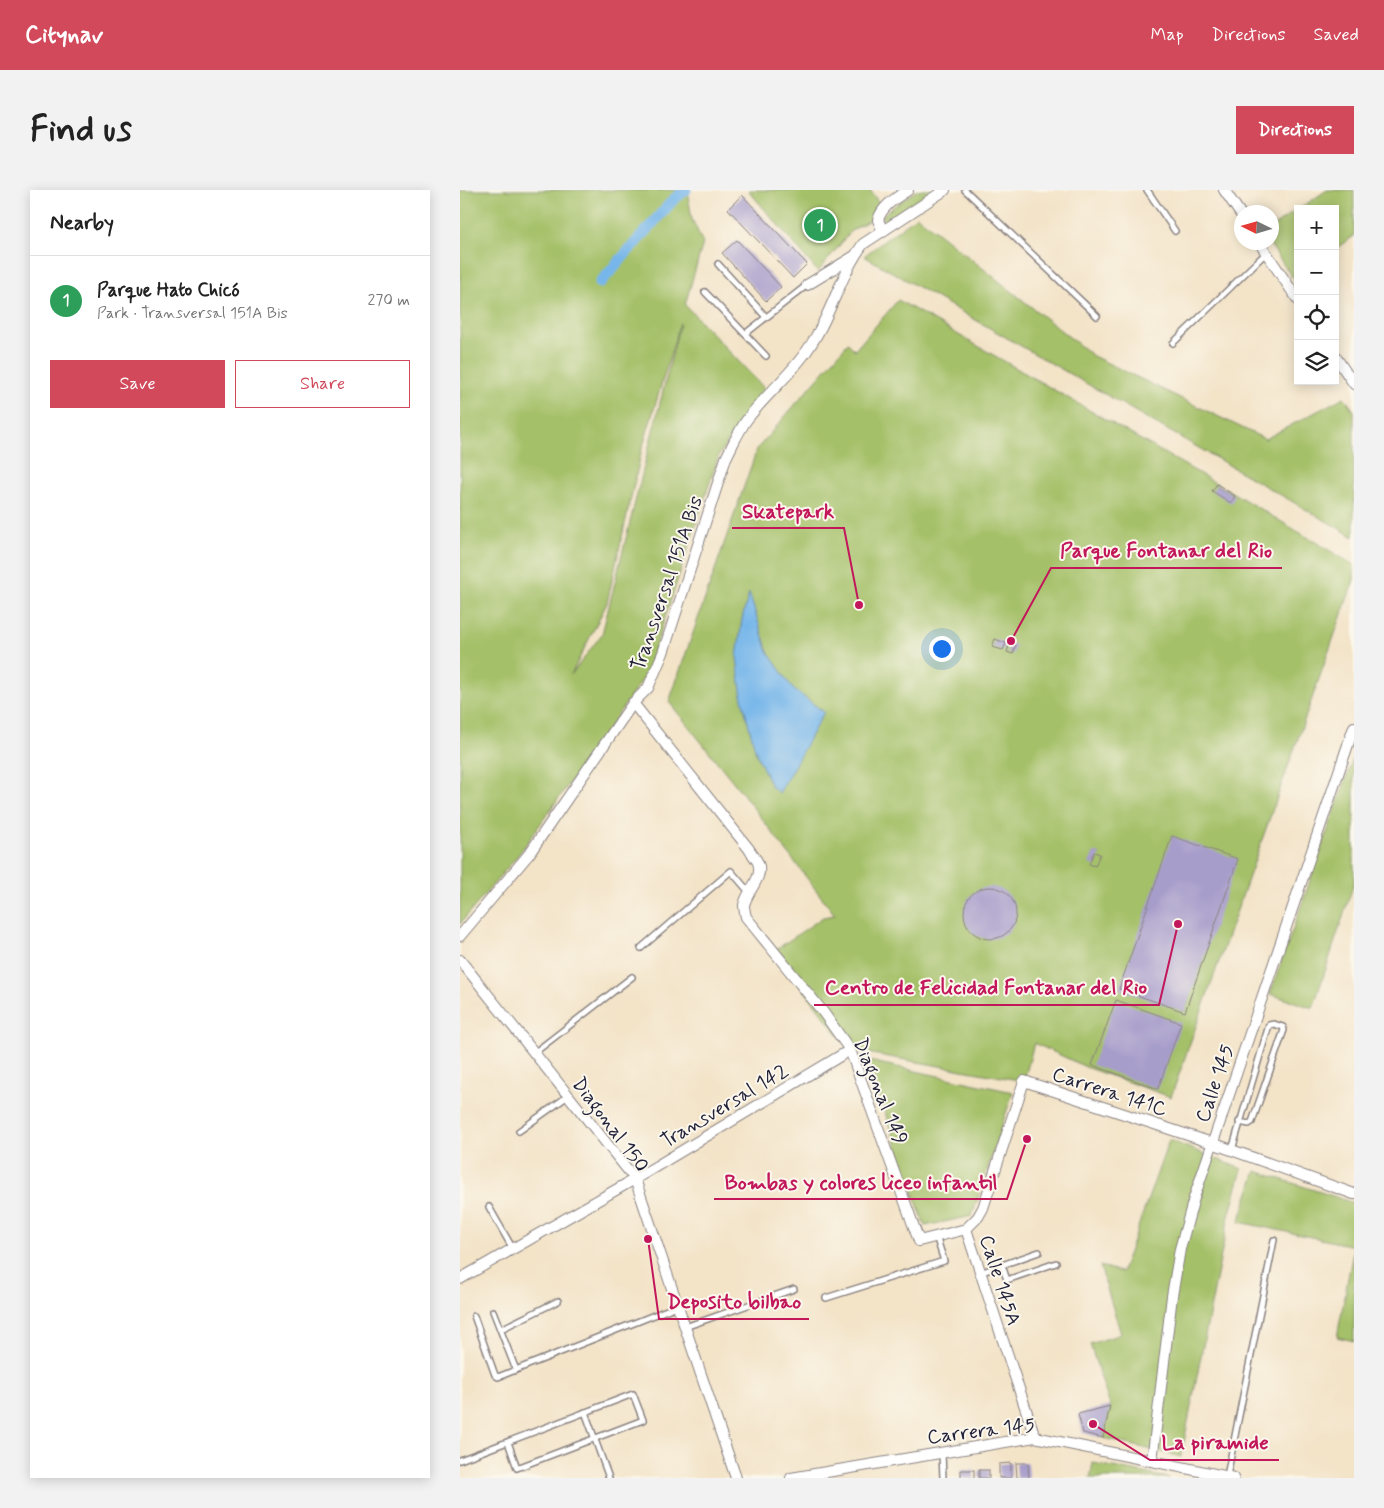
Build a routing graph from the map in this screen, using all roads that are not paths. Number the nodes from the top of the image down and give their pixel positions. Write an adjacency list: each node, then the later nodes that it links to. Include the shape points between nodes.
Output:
1 (908, 190): 8 (street, via 879,214)
2 (945, 190): 8 (street, Transversal 151A Bis)
3 (965, 190): 15 (lane)
4 (1147, 190): 7 (lane)
5 (1224, 190): 6 (street)
6 (1234, 205)
7 (1175, 231)
8 (883, 232): 10 (street, Transversal 151A Bis, via 863,244)
9 (1266, 252): 14 (street); 18 (lane)
10 (854, 257): 12 (street); 22 (street, Transversal 151A Bis, via 806,352 748,419 726,458 663,653 648,688)
11 (718, 264): 16 (lane)
12 (807, 285): 16 (lane)
13 (705, 292): 17 (lane)
14 (1295, 295)
15 (1097, 316)
16 (766, 317): 17 (lane)
17 (745, 334): 19 (lane)
18 (1174, 343)
19 (766, 356)
20 (1339, 361): 21 (street)
21 (1353, 380)
22 (633, 703): 24 (street, via 758,863 756,879); 25 (street, Transversal 151A Bis, via 529,854)
23 (1354, 727): 35 (street, Calle 145)
24 (749, 893): 26 (lane, via 731,871); 29 (street, Diagonal 149, via 744,907 746,917)
25 (460, 936)
26 (641, 948)
27 (460, 960): 30 (street, Diagonal 150)
28 (632, 977): 30 (lane)
29 (850, 1050): 37 (street, Transversal 142); 41 (street, Diagonal 149, via 919,1241)
30 (534, 1053): 32 (street, Diagonal 150)
31 (1024, 1081): 35 (street, Carrera 141C); 40 (street, Calle 145A, via 983,1208)
32 (568, 1096): 34 (lane); 37 (street, Diagonal 150)
33 (1239, 1122): 33 (lane, via 1269,1026 1283,1027 1252,1122); 36 (lane)
34 (519, 1131)
35 (1212, 1142): 36 (street, Carrera 141C); 64 (street, Calle 145, via 1180,1249)
36 (1232, 1150): 38 (street, Carrera 141C)
37 (635, 1180): 43 (street, Transversal 142); 52 (street, Diagonal 150)
38 (1354, 1194)
39 (489, 1207): 43 (lane)
40 (966, 1229): 41 (street); 47 (street, Calle 145A)
41 (936, 1236): 50 (lane, via 944,1260)
42 (1274, 1240): 66 (lane)
43 (513, 1249): 48 (street, Transversal 142)
44 (1039, 1252): 46 (lane)
45 (1056, 1263): 46 (lane, via 1007,1280)
46 (1002, 1265): 47 (lane)
47 (980, 1272): 59 (street, Calle 145A)
48 (460, 1279)
49 (794, 1289): 55 (lane)
50 (826, 1298)
51 (558, 1301): 56 (lane)
52 (677, 1306): 55 (street, Diagonal 150); 57 (lane)
53 (493, 1311): 56 (lane)
54 (474, 1316): 57 (lane, via 495,1375 501,1377)
55 (685, 1327): 68 (street, Diagonal 150)
56 (501, 1329): 57 (lane)
57 (516, 1370)
58 (585, 1412): 60 (lane); 60 (lane, via 633,1394 643,1420); 61 (lane)
59 (1035, 1437): 62 (street, Carrera 145); 64 (street, Carrera 145)
60 (595, 1439): 61 (lane, via 517,1468); 67 (lane)
61 (508, 1442): 63 (lane)
62 (942, 1452): 65 (street, Carrera 145); 70 (lane)
63 (460, 1460)
64 (1152, 1461): 66 (street, Carrera 145)
65 (848, 1473): 69 (street, Carrera 145)
66 (1230, 1477)
67 (609, 1478)
68 (736, 1478)
69 (791, 1478)
70 (943, 1478)

